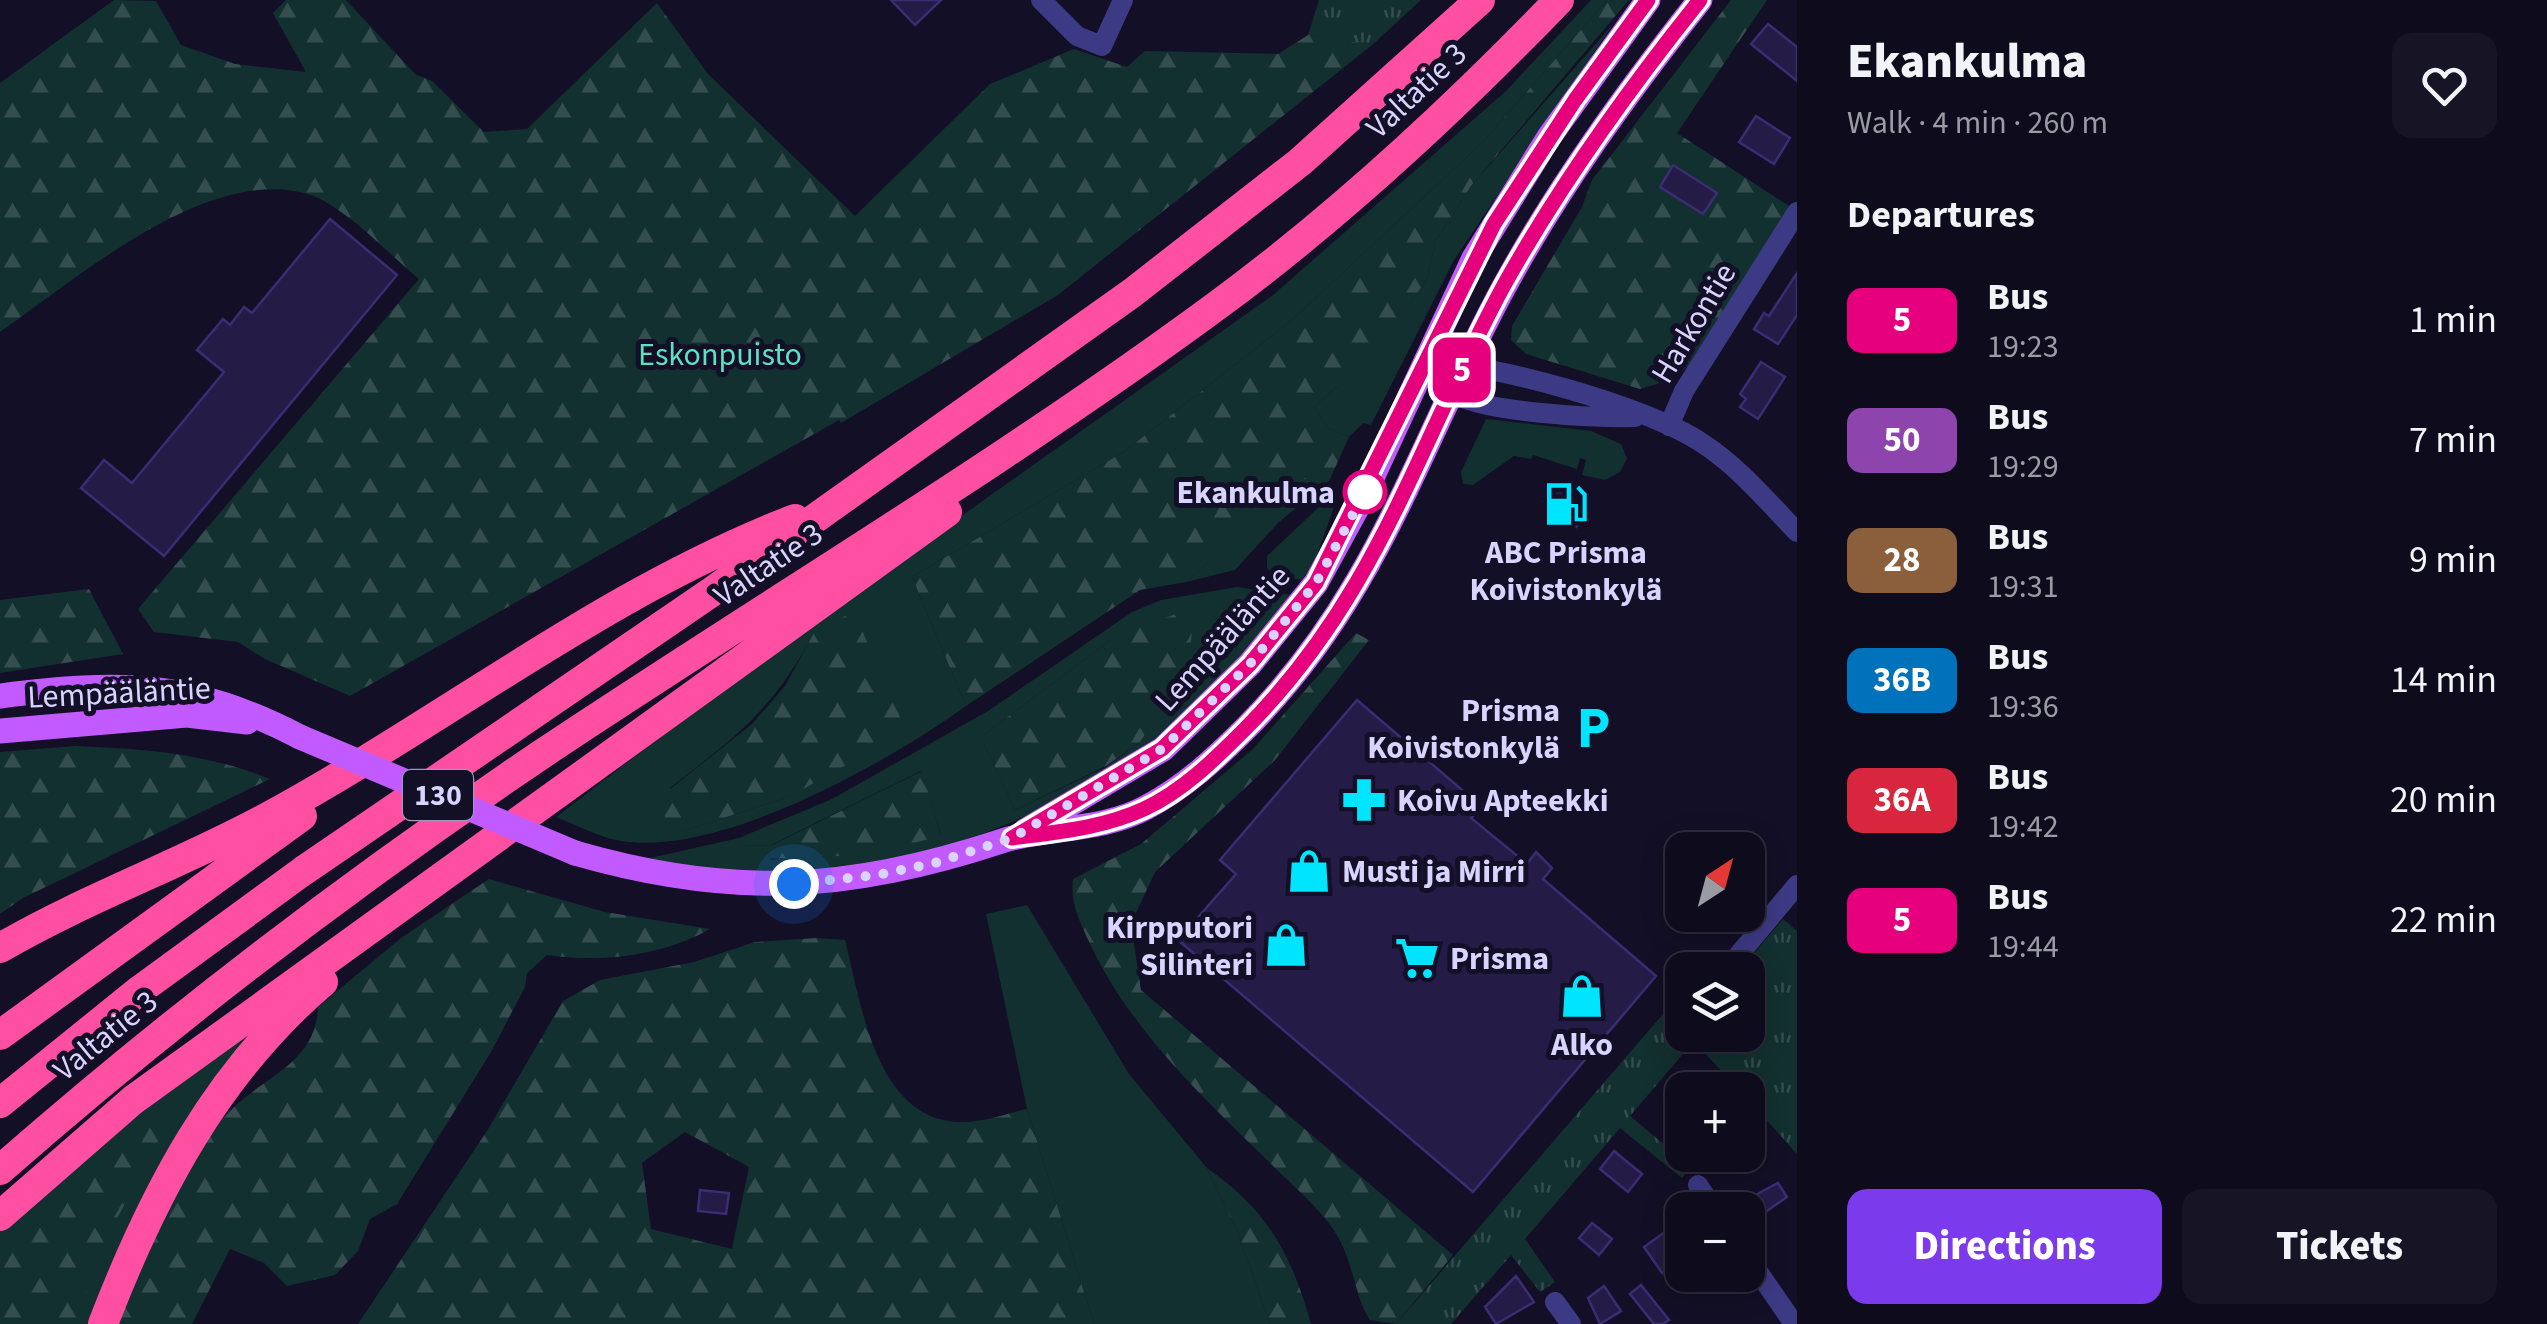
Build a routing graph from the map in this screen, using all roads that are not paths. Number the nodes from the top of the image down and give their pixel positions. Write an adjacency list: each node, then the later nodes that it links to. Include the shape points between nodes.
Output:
1 (1042, 0): 2 (street, via 1077,36 1102,46)
2 (1123, 0)
3 (1480, 0): 14 (highway, Valtatie 3, via 1300,162 1132,293)
4 (1559, 0): 13 (highway, Valtatie 3, via 1353,196 1218,305)
5 (1648, 0): 8 (main road, Lempääläntie / 130, via 1494,224)
6 (1700, 0): 9 (main road, Lempääläntie / 130, via 1555,200)
7 (1797, 212): 12 (street, Harkontie, via 1684,391)
8 (1424, 361): 9 (street); 10 (street); 20 (main road, Lempääläntie / 130, via 1324,570 1250,664 1162,749)
9 (1466, 362): 10 (main road, Lempääläntie / 130); 11 (street, via 1602,399)
10 (1451, 393): 11 (street, via 1484,404 1593,418); 20 (main road, Lempääläntie / 130, via 1353,595 1271,703 1221,753 1145,808 1104,824)
11 (1642, 417): 12 (street)
12 (1669, 426): 15 (street, Harkontie, via 1736,468)
13 (1014, 448): 21 (highway, via 976,492); 27 (highway, Valtatie 3, via 396,856 130,1056)
14 (830, 505): 17 (highway, via 713,550); 26 (highway, Valtatie 3, via 303,871)
15 (1797, 532)
16 (0, 696): 19 (main road, Lempääläntie / 130, via 147,686 226,702)
17 (449, 708): 23 (highway, via 264,820 90,898); 25 (highway)
18 (0, 731): 19 (main road, Lempääläntie / 130, via 187,715)
19 (300, 737): 20 (main road, Lempääläntie / 130, bridge, via 575,853 684,879 772,886 877,875)
20 (1012, 838)
21 (452, 872): 30 (highway, via 133,1100); 33 (highway, via 304,998 215,1101 147,1214)
22 (1797, 885): 24 (street)
23 (0, 948)
24 (1741, 952)
25 (0, 1034)
26 (0, 1100)
27 (0, 1170)
28 (1698, 1185): 29 (street)
29 (1703, 1192)
30 (0, 1216)
31 (1765, 1282): 35 (street)
32 (1555, 1302): 34 (street)
33 (103, 1324)
34 (1571, 1324)
35 (1794, 1324)

